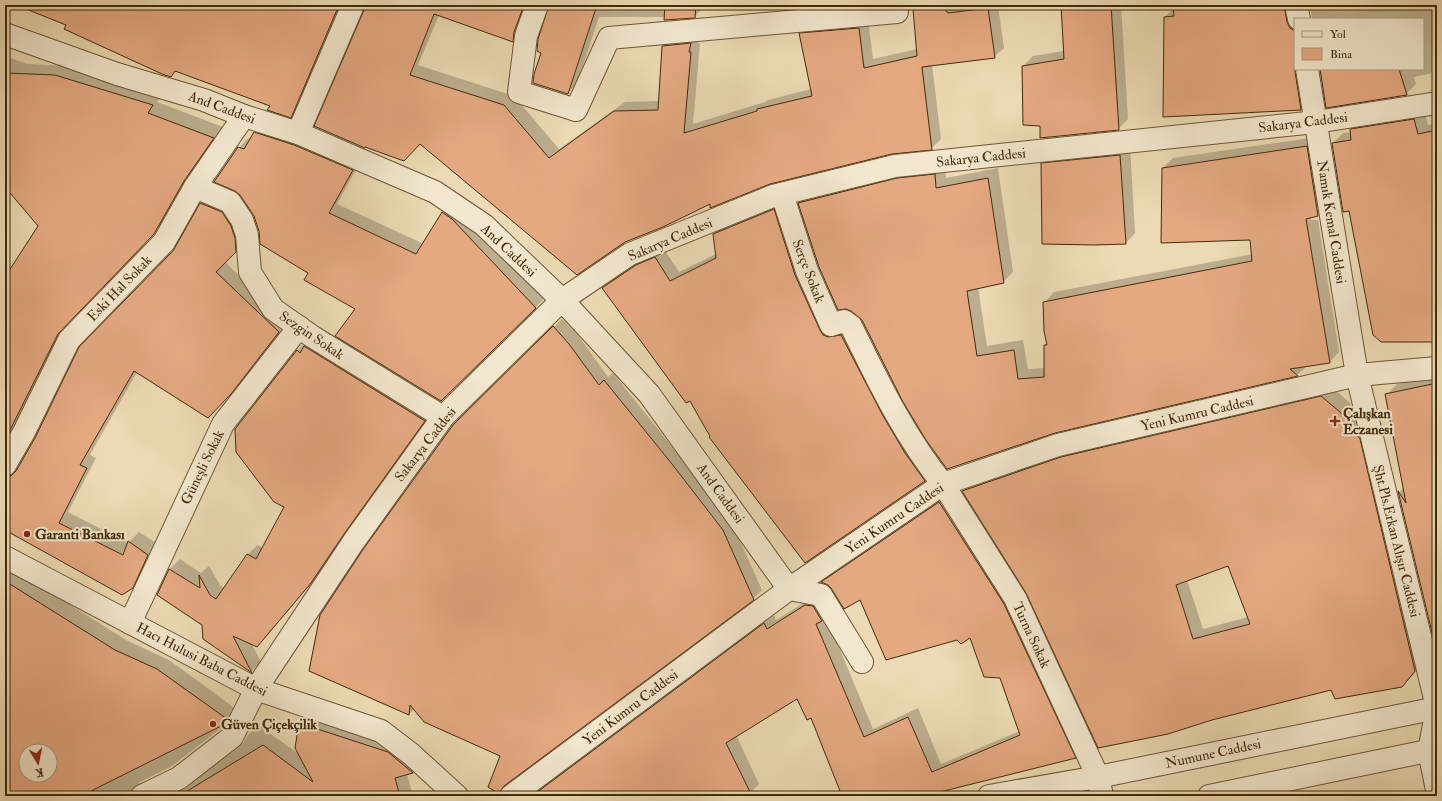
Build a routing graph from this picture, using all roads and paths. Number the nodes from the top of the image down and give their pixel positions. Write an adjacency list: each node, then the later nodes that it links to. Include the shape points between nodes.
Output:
1 (353, 5): 11 (street)
2 (537, 5): 4 (street, via 526,36 519,92 576,110 609,38)
3 (1296, 5): 5 (street)
4 (897, 12)
5 (1299, 18)
6 (5, 34): 9 (street, And Caddesi, via 117,74 204,100)
7 (1307, 70): 10 (street, Namık Kemal Caddesi)
8 (1437, 103): 10 (street, Sakarya Caddesi)
9 (244, 116): 11 (street, And Caddesi); 12 (street, Eski Hal Sokak)
10 (1316, 122): 13 (street, Sakarya Caddesi, via 895,166); 17 (street, Namık Kemal Caddesi)
11 (298, 133): 14 (street, And Caddesi, via 435,192 484,225)
12 (195, 187): 15 (street, Sezgin Sokak, via 230,202 242,220 247,235 250,272 274,309); 19 (street, Eski Hal Sokak, via 164,242 69,340)
13 (782, 194): 14 (street, Sakarya Caddesi, via 630,254); 20 (street, Serçe Sokak, via 807,271 831,325 844,321 851,326 886,397 931,470)
14 (562, 300): 18 (street, Sakarya Caddesi); 22 (street, And Caddesi, via 649,394)
15 (299, 327): 18 (street, Sezgin Sokak); 23 (street, Güneşli Sokak, via 223,424)
16 (1437, 368): 17 (street, Yeni Kumru Caddesi)
17 (1357, 375): 20 (street, Yeni Kumru Caddesi, via 1058,445); 26 (street, Şht.Pls.Erkan Alışır Caddesi)
18 (443, 418): 25 (street, Sakarya Caddesi, via 354,541)
19 (5, 465)
20 (943, 484): 22 (street, Yeni Kumru Caddesi); 28 (street, Turna Sokak, via 1015,598)
21 (5, 557): 23 (street, Hacı Hulusi Baba Caddesi)
22 (789, 589): 24 (street, via 821,595); 32 (street, Yeni Kumru Caddesi)
23 (130, 623): 25 (street, Hacı Hulusi Baba Caddesi)
24 (862, 662)
25 (256, 689): 30 (street, Sakarya Caddesi, via 232,737 179,778); 31 (street, Hacı Hulusi Baba Caddesi, via 381,731 411,754)
26 (1437, 708): 27 (street, Şht.Pls.Erkan Alışır Caddesi); 28 (street, Numune Caddesi)
27 (1433, 750): 29 (street, Şht.Pls.Erkan Alışır Caddesi); 34 (street)
28 (1100, 786): 33 (street, Numune Caddesi)
29 (1437, 790)
30 (142, 796)
31 (457, 796)
32 (511, 796)
33 (989, 796)
34 (1209, 796)

